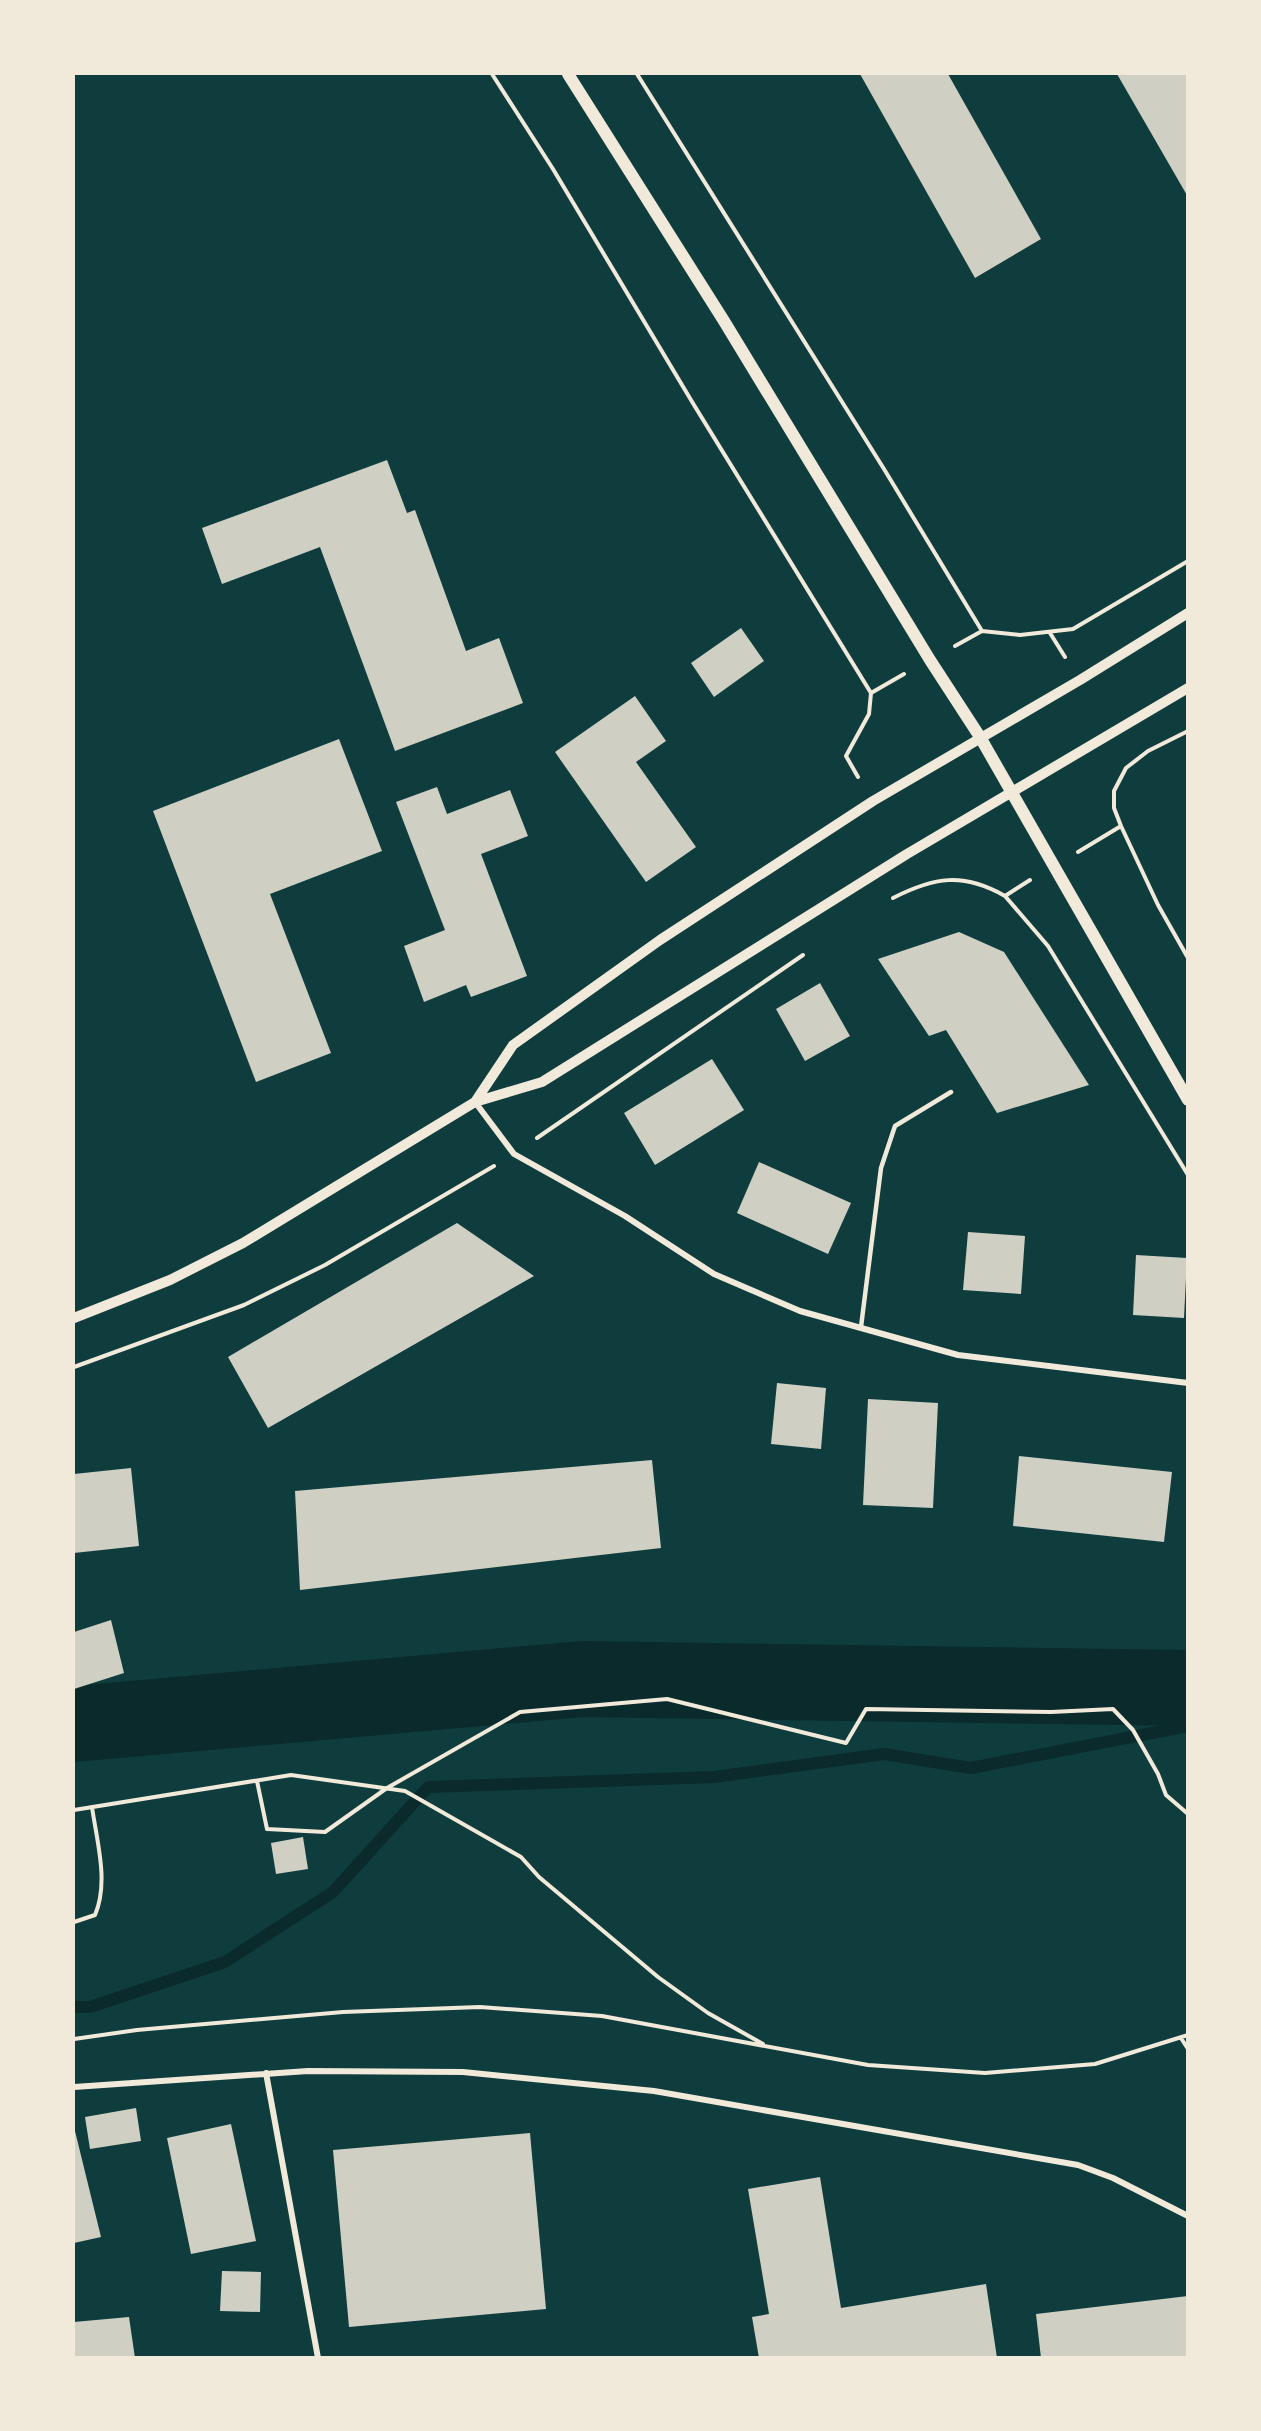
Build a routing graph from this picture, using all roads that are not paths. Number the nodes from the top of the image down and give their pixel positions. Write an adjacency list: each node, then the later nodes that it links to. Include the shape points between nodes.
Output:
1 (568, 74): 4 (main road)
2 (1188, 613): 4 (street)
3 (1188, 688): 5 (street)
4 (980, 737): 5 (main road); 8 (street, via 873,801 660,940 513,1045)
5 (1012, 793): 7 (main road); 8 (street, via 907,854 542,1082)
6 (951, 1092): 10 (lane, via 896,1126 880,1168)
7 (1188, 1100)
8 (475, 1101): 9 (street, via 243,1243 170,1280); 10 (street, via 514,1154 625,1216 714,1274 801,1311)
9 (74, 1318)
10 (861, 1327): 11 (street, via 958,1354)
11 (1188, 1383)
12 (266, 2073): 13 (street); 14 (street, via 463,2072 654,2091 1078,2165); 15 (street)
13 (74, 2087)
14 (1188, 2216)
15 (318, 2358)

